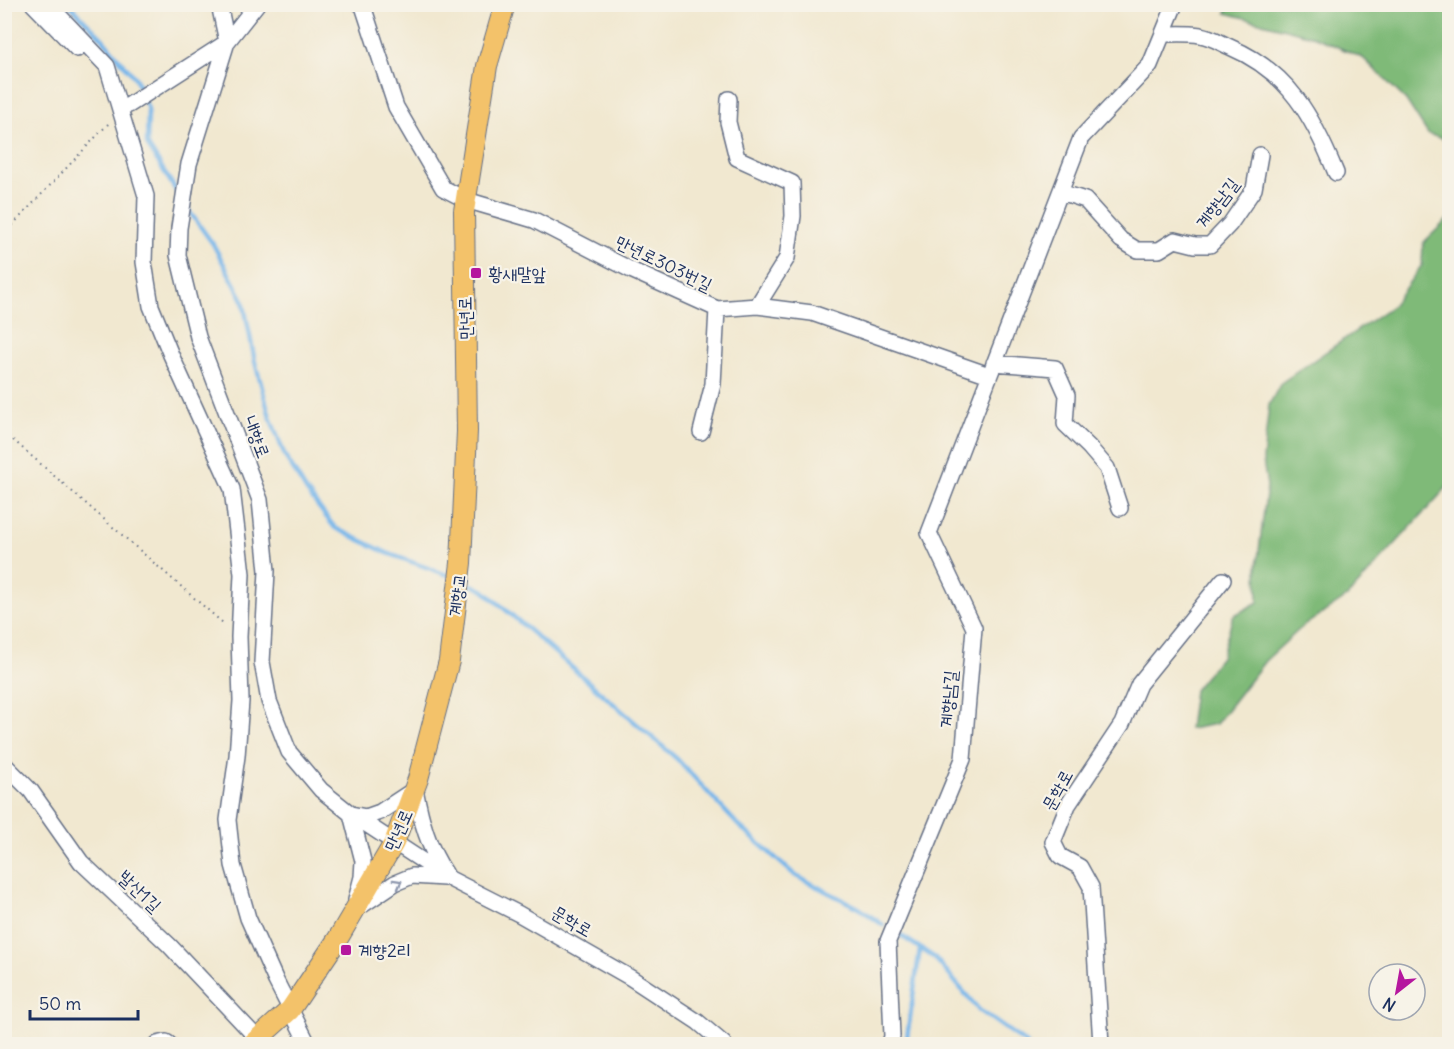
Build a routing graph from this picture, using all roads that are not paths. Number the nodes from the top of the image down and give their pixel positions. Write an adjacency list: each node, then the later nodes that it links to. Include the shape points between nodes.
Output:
1 (33, 4): 10 (street)
2 (48, 4): 10 (street, via 107,66)
3 (219, 4): 9 (street, 내향로)
4 (257, 4): 9 (street)
5 (360, 4): 16 (street, 만년로303번길, via 396,107 443,188)
6 (505, 4): 16 (main road, 만년로, via 487,66)
7 (1175, 4): 8 (street, 계향남길)
8 (1163, 34): 14 (street, via 1202,35 1238,50 1269,70 1297,96 1321,135); 15 (street, 계향남길, via 1150,65 1082,138)
9 (226, 42): 12 (street); 27 (street, 내향로, via 189,164 178,255 198,337 260,500 267,571 261,662 269,701 289,752 321,790)
10 (113, 85): 12 (street)
11 (729, 99): 17 (street, via 729,122 737,158 792,183 793,216 787,258)
12 (125, 108): 31 (street, via 146,196 144,262 151,306 232,489 242,574 241,701 228,820 233,865 248,918)
13 (1260, 155): 15 (street, 계향남길, via 1254,189 1210,245 1175,240 1159,250 1137,250 1121,240 1085,200)
14 (1336, 173)
15 (1061, 192): 19 (street, 계향남길)
16 (466, 200): 18 (street, 만년로303번길, via 534,220); 22 (main road, 만년로, via 466,431)
17 (757, 306): 18 (street, 만년로303번길); 19 (street, 만년로303번길, via 812,313)
18 (717, 309): 20 (street, via 713,384)
19 (991, 369): 21 (street, via 1055,368 1067,395 1065,424 1107,468); 37 (street, 계향남길, via 929,533 974,628 963,759 888,941)
20 (701, 432)
21 (1120, 508)
22 (461, 563): 24 (main road, 계향교)
23 (1223, 580): 38 (street, 문학로, via 1139,684 1122,724 1068,805 1053,842 1060,856 1080,867 1091,887)
24 (453, 628): 26 (main road, 만년로, via 449,661)
25 (4, 764): 32 (street, 발산1길, via 31,791 81,862 169,945)
26 (415, 789): 27 (street, via 380,812 366,817); 28 (main road, 만년로); 29 (street, via 424,832)
27 (351, 814): 28 (street, 내향로); 30 (street, via 363,861)
28 (394, 843): 29 (street, 문학로); 30 (main road, 만년로)
29 (450, 879): 30 (street, one-way to 29, via 394,883 412,876); 36 (street, 문학로, via 631,978)
30 (353, 911): 31 (main road, 만년로)
31 (290, 1010): 32 (main road, 만년로); 35 (street)
32 (255, 1041)
33 (157, 1044): 34 (street)
34 (169, 1044)
35 (308, 1044)
36 (724, 1044)
37 (891, 1044)
38 (1101, 1044)

